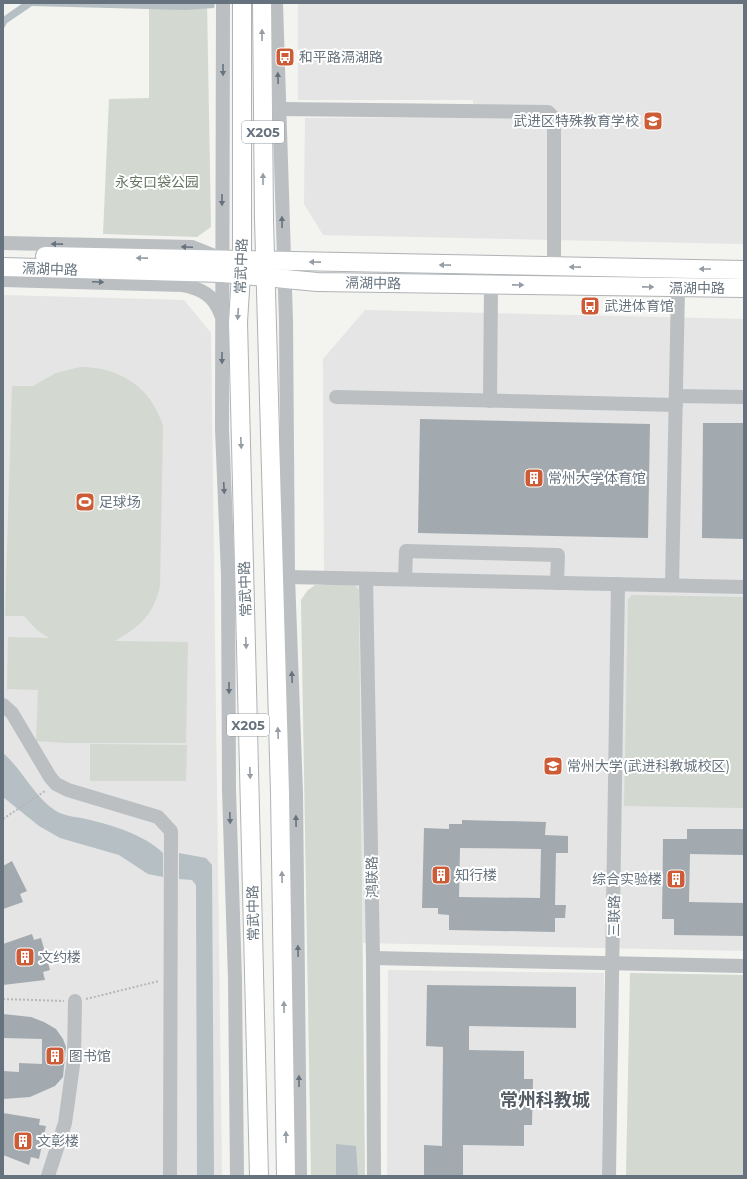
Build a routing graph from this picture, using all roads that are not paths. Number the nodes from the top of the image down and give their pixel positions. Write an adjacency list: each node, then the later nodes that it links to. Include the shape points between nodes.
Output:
1 (223, 3): 9 (street, one-way to 9)
2 (242, 3): 11 (main road, 常武中路 / X205)
3 (263, 3): 4 (main road); 13 (main road, 常武中路 / X205, one-way to 3)
4 (276, 11): 5 (street, one-way to 4)
5 (279, 109): 8 (street, one-way to 5); 12 (street, via 548,112 554,118)
6 (3, 243): 9 (street, one-way to 6, via 192,247)
7 (3, 255): 9 (main road, 滆湖中路, one-way to 7)
8 (283, 261): 12 (main road, 滆湖中路, one-way to 8); 13 (main road, 滆湖中路); 16 (street)
9 (223, 266): 10 (main road, 滆湖中路); 11 (main road, 滆湖中路); 20 (street)
10 (3, 267)
11 (242, 267): 13 (main road, 滆湖中路); 40 (main road, 常武中路 / X205, one-way to 40, via 238,322)
12 (554, 267): 14 (main road, 滆湖中路, one-way to 12)
13 (265, 268): 16 (main road, 滆湖中路); 41 (main road, 常武中路 / X205, one-way to 13, via 280,793)
14 (744, 270)
15 (8, 278): 20 (street, one-way to 20, via 182,285 211,297)
16 (283, 279): 17 (main road, 滆湖中路, via 317,282); 25 (street, via 286,321)
17 (491, 285): 18 (main road, 滆湖中路, one-way to 18); 23 (street)
18 (678, 288): 19 (main road, 滆湖中路); 24 (street)
19 (744, 288)
20 (222, 319): 39 (street, one-way to 39)
21 (336, 397): 23 (street)
22 (744, 397): 24 (street)
23 (490, 401): 24 (street)
24 (676, 401): 30 (street)
25 (288, 577): 26 (street); 42 (street, one-way to 25, via 296,794)
26 (366, 579): 27 (street); 33 (street, 鸿联路)
27 (405, 579): 28 (street); 28 (street, via 406,551 558,555)
28 (557, 582): 29 (street)
29 (618, 584): 30 (street); 34 (street, 三联路)
30 (672, 585): 31 (street)
31 (744, 587)
32 (3, 705): 38 (street, via 12,713 56,784 158,817 172,831)
33 (373, 958): 34 (street); 43 (street, 鸿联路)
34 (613, 964): 35 (street); 44 (street, 三联路)
35 (744, 966)
36 (75, 1001): 37 (street, via 74,1058 65,1124)
37 (48, 1176)
38 (170, 1176)
39 (237, 1176)
40 (259, 1176)
41 (286, 1176)
42 (300, 1176)
43 (374, 1176)
44 (610, 1176)

